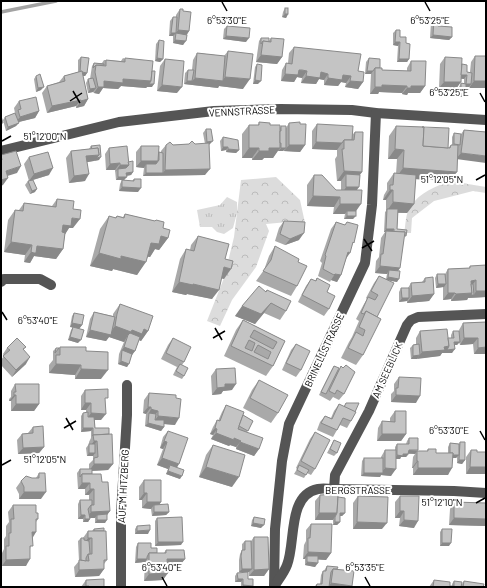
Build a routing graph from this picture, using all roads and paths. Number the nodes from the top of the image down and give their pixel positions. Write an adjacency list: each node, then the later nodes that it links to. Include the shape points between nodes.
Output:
1 (376, 113): 2 (street, VENNSTRASSE); 3 (street, VENNSTRASSE, via 331,109 214,111 119,122); 11 (street, BRINELLSTRASSE, via 372,205 365,263 289,424 282,461 275,528)
2 (486, 120)
3 (1, 151)
4 (1, 282): 5 (street, via 4,279 40,279)
5 (51, 285)
6 (486, 314): 8 (street, AM SEEBLICK, via 418,317 411,320 369,411 335,475)
7 (127, 385): 10 (street, AUF'M HITZBERG, via 120,513)
8 (334, 489): 9 (street, BERGSTRASSE); 11 (street, BERGSTRASSE, via 311,492 300,502 287,565)
9 (486, 493)
10 (121, 587)
11 (274, 587)

